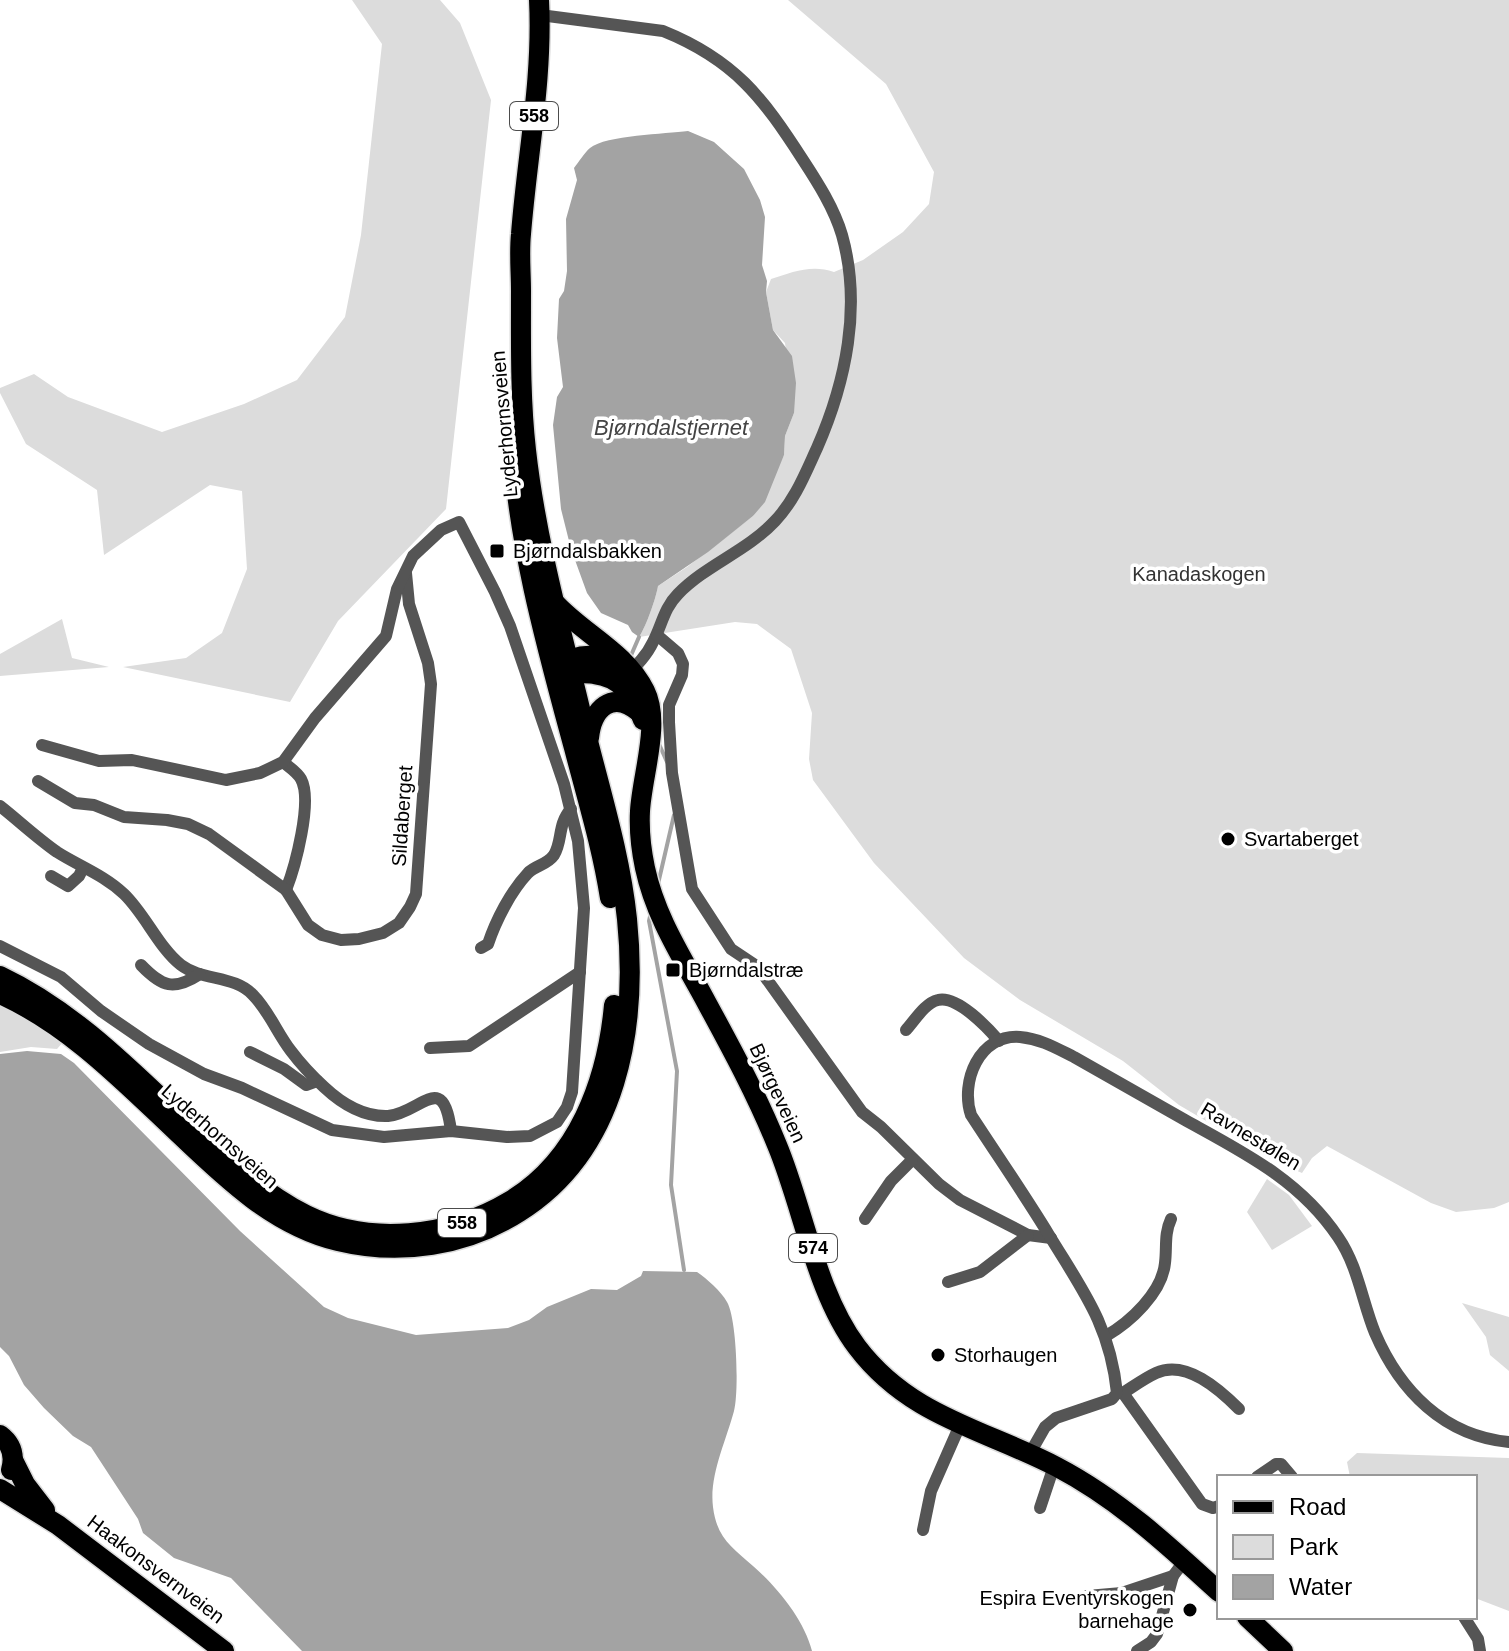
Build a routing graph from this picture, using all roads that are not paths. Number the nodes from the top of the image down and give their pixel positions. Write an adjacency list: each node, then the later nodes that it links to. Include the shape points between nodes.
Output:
1 (539, 7): 2 (main road, Lyderhornsveien / 558); 5 (street, via 663,31 744,79 783,128 828,201 848,263 850,313 841,379 797,493 759,536 679,593)
2 (519, 262): 4 (main road, Lyderhornsveien / 558, via 526,454); 6 (main road, Lyderhornsveien / 558, via 510,332 513,456 525,543)
3 (406, 570): 12 (street, via 386,636); 15 (street, via 421,546 459,522 510,626); 18 (street, Sildaberget, via 407,596 431,684 416,894 399,923 383,933 341,940 308,925)
4 (554, 602): 6 (main road, Lyderhornsveien / 558); 7 (main road, Bjørgeveien / 574, via 622,659)
5 (657, 635): 7 (street); 32 (street, via 683,664 669,705 672,773 697,900 731,949 758,967 862,1112)
6 (565, 667): 7 (main road, via 578,656 600,656); 10 (main road, Lyderhornsveien / 558); 24 (main road, Lyderhornsveien / 558, via 608,890 616,974 612,1027 592,1102 569,1145 535,1183 492,1212 446,1228 404,1233 341,1228 305,1214 233,1165 85,1030)
7 (625, 676): 8 (main road, Bjørgeveien / 574); 9 (main road, Bjørgeveien / 574, via 649,701)
8 (640, 712): 9 (main road, Bjørgeveien / 574); 10 (main road, via 618,701 604,706 593,720)
9 (649, 735): 41 (main road, Bjørgeveien / 574, via 640,831 655,904 777,1144 835,1306 855,1344 883,1377)
10 (589, 742): 25 (main road, Lyderhornsveien / 558, via 627,920 629,998 623,1053 605,1112 581,1153 533,1203 495,1226 445,1243 405,1248 342,1242 301,1229 223,1175 78,1042)
11 (42, 745): 12 (street, via 99,761 132,760 226,780)
12 (283, 762): 18 (street, via 302,780 304,792 302,839)
13 (38, 781): 18 (street, Sildaberget, via 75,803 124,817 177,822 209,834)
14 (0, 806): 16 (street)
15 (571, 809): 20 (street, via 560,826 552,858 527,874); 22 (street, via 583,880)
16 (83, 868): 17 (street, via 68,886); 23 (street, via 121,892 182,965)
17 (51, 876)
18 (286, 890)
19 (0, 946): 31 (street, via 61,977 149,1044 332,1130 384,1137)
20 (481, 948)
21 (141, 965): 23 (street, via 155,980 169,985 184,985)
22 (580, 972): 28 (street, via 469,1046); 31 (street, via 572,1092 557,1122 530,1136)
23 (200, 974): 30 (street, via 252,993)
24 (0, 976)
25 (0, 994)
26 (906, 1030): 27 (street, via 929,1005 947,999 986,1025)
27 (999, 1041): 36 (street, via 975,1063 966,1099 971,1115); 43 (street, Ravnestølen, via 1043,1041 1266,1165 1299,1189 1352,1260 1375,1332 1412,1394 1461,1431)
28 (430, 1048)
29 (250, 1052): 30 (street, via 306,1085)
30 (317, 1081): 31 (street, via 362,1112 390,1116 425,1098 436,1098 449,1111)
31 (451, 1131)
32 (912, 1160): 33 (street); 35 (street, via 960,1200)
33 (865, 1219)
34 (1171, 1219): 38 (street, via 1157,1285 1133,1317)
35 (1028, 1235): 36 (street); 37 (street, via 980,1272)
36 (1051, 1238): 38 (street, via 1079,1279)
37 (948, 1282)
38 (1106, 1336): 39 (street)
39 (1120, 1393): 40 (street, via 1172,1369 1219,1389); 44 (street, via 1056,1418); 51 (street, via 1202,1504)
40 (1239, 1409)
41 (960, 1425): 44 (main road, Bjørgeveien / 574); 54 (street, via 931,1491)
42 (0, 1435): 45 (main road, Haakonsvernveien, via 9,1443)
43 (1509, 1442)
44 (1029, 1455): 46 (main road, Bjørgeveien / 574)
45 (13, 1460): 49 (main road); 53 (main road, Haakonsvernveien, via 33,1496)
46 (1054, 1466): 52 (street); 55 (main road, Bjørgeveien / 574, via 1120,1506)
47 (1260, 1475): 48 (street, via 1281,1464)
48 (1290, 1475)
49 (0, 1482)
50 (0, 1489): 53 (main road, Haakonsvernveien)
51 (1217, 1507)
52 (1040, 1508)
53 (58, 1525): 60 (main road, Haakonsvernveien)
54 (923, 1530)
55 (1179, 1568): 56 (main road, Bjørgeveien / 574); 57 (street, via 1122,1593); 61 (street, via 1157,1634)
56 (1217, 1591)
57 (1087, 1596)
58 (1249, 1619): 62 (main road)
59 (1465, 1619): 63 (street)
60 (224, 1651)
61 (1137, 1651)
62 (1283, 1651)
63 (1480, 1651)

